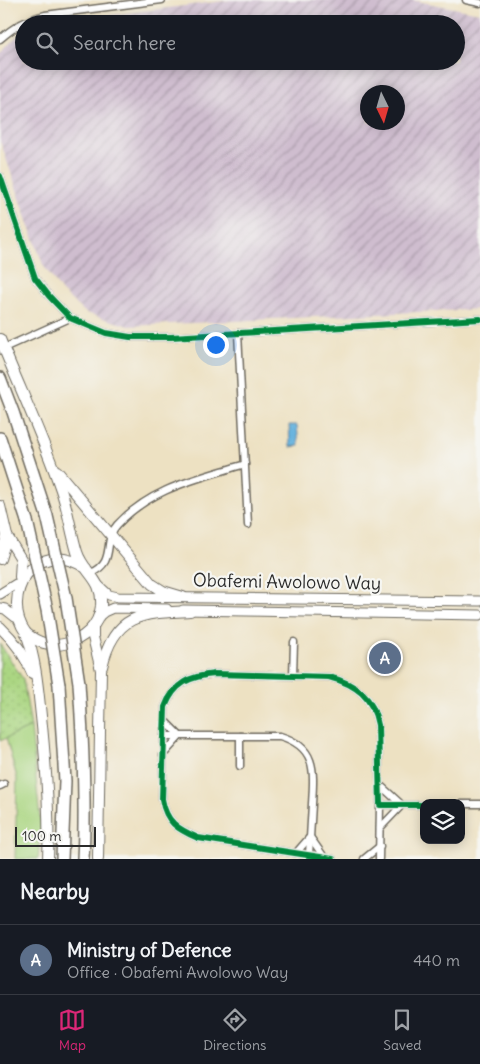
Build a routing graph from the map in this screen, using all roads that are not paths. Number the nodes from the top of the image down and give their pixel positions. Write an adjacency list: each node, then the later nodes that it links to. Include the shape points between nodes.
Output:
1 (162, 0): 4 (street)
2 (466, 0): 3 (street)
3 (480, 3)
4 (45, 15)
5 (15, 26): 6 (street)
6 (0, 39)
7 (0, 176): 8 (street, via 35,278)
8 (70, 318): 10 (street, via 106,333 130,337); 11 (street)
9 (480, 319): 10 (street)
10 (238, 333): 15 (street)
11 (2, 343): 14 (highway)
12 (0, 378): 58 (highway, bridge, via 47,516 66,598 79,683 85,781)
13 (0, 438): 57 (highway, bridge, via 27,521 47,610 59,685 65,781)
14 (47, 454): 18 (highway); 21 (highway, via 67,508 77,552)
15 (244, 464): 17 (street); 18 (street, via 154,495 118,523)
16 (0, 506): 19 (highway)
17 (248, 525)
18 (110, 535): 21 (street, via 104,563 99,569); 25 (highway, via 152,584)
19 (7, 536): 20 (highway); 22 (highway, via 21,559)
20 (0, 559)
21 (88, 570): 22 (highway, via 75,561 51,557 28,568); 23 (highway)
22 (18, 581): 24 (main road); 30 (highway, via 13,595)
23 (98, 585): 25 (main road, Obafemi Awolowo Way, via 109,595 118,597); 31 (highway, via 101,607)
24 (0, 594)
25 (184, 597): 26 (main road, Obafemi Awolowo Way)
26 (480, 601)
27 (0, 608): 30 (main road)
28 (190, 611): 29 (main road, Obafemi Awolowo Way); 31 (main road, Obafemi Awolowo Way, via 113,608); 35 (highway, via 150,613 128,622 110,641)
29 (480, 615)
30 (15, 617): 33 (highway)
31 (95, 622): 33 (highway, via 84,636 61,645 36,640); 35 (highway, via 93,637)
32 (0, 627): 37 (highway, via 29,664)
33 (26, 633): 37 (highway)
34 (294, 642): 36 (street)
35 (101, 670): 59 (highway)
36 (293, 676): 38 (street, via 196,675 170,694); 44 (street, via 329,677 365,695 372,704 378,725)
37 (38, 690): 56 (highway, via 47,786)
38 (165, 720): 39 (street); 40 (street)
39 (164, 736): 40 (street); 42 (street)
40 (180, 736): 41 (street); 42 (street)
41 (240, 736): 43 (street); 51 (street, via 280,736 293,740 308,753 314,778)
42 (163, 755): 53 (street, via 164,810 170,821 183,832 198,838)
43 (240, 766)
44 (380, 785): 47 (street); 48 (street)
45 (465, 804): 46 (street)
46 (480, 804)
47 (380, 805): 48 (street); 50 (street)
48 (402, 805): 49 (street); 50 (street)
49 (420, 805)
50 (380, 828): 52 (street)
51 (310, 837): 53 (street); 54 (street); 55 (street)
52 (380, 846): 61 (street); 62 (street)
53 (296, 853): 54 (street)
54 (309, 855): 55 (street)
55 (324, 857): 60 (street)
56 (48, 859)
57 (62, 859)
58 (83, 859)
59 (98, 859)
60 (333, 859)
61 (364, 859)
62 (379, 859)

